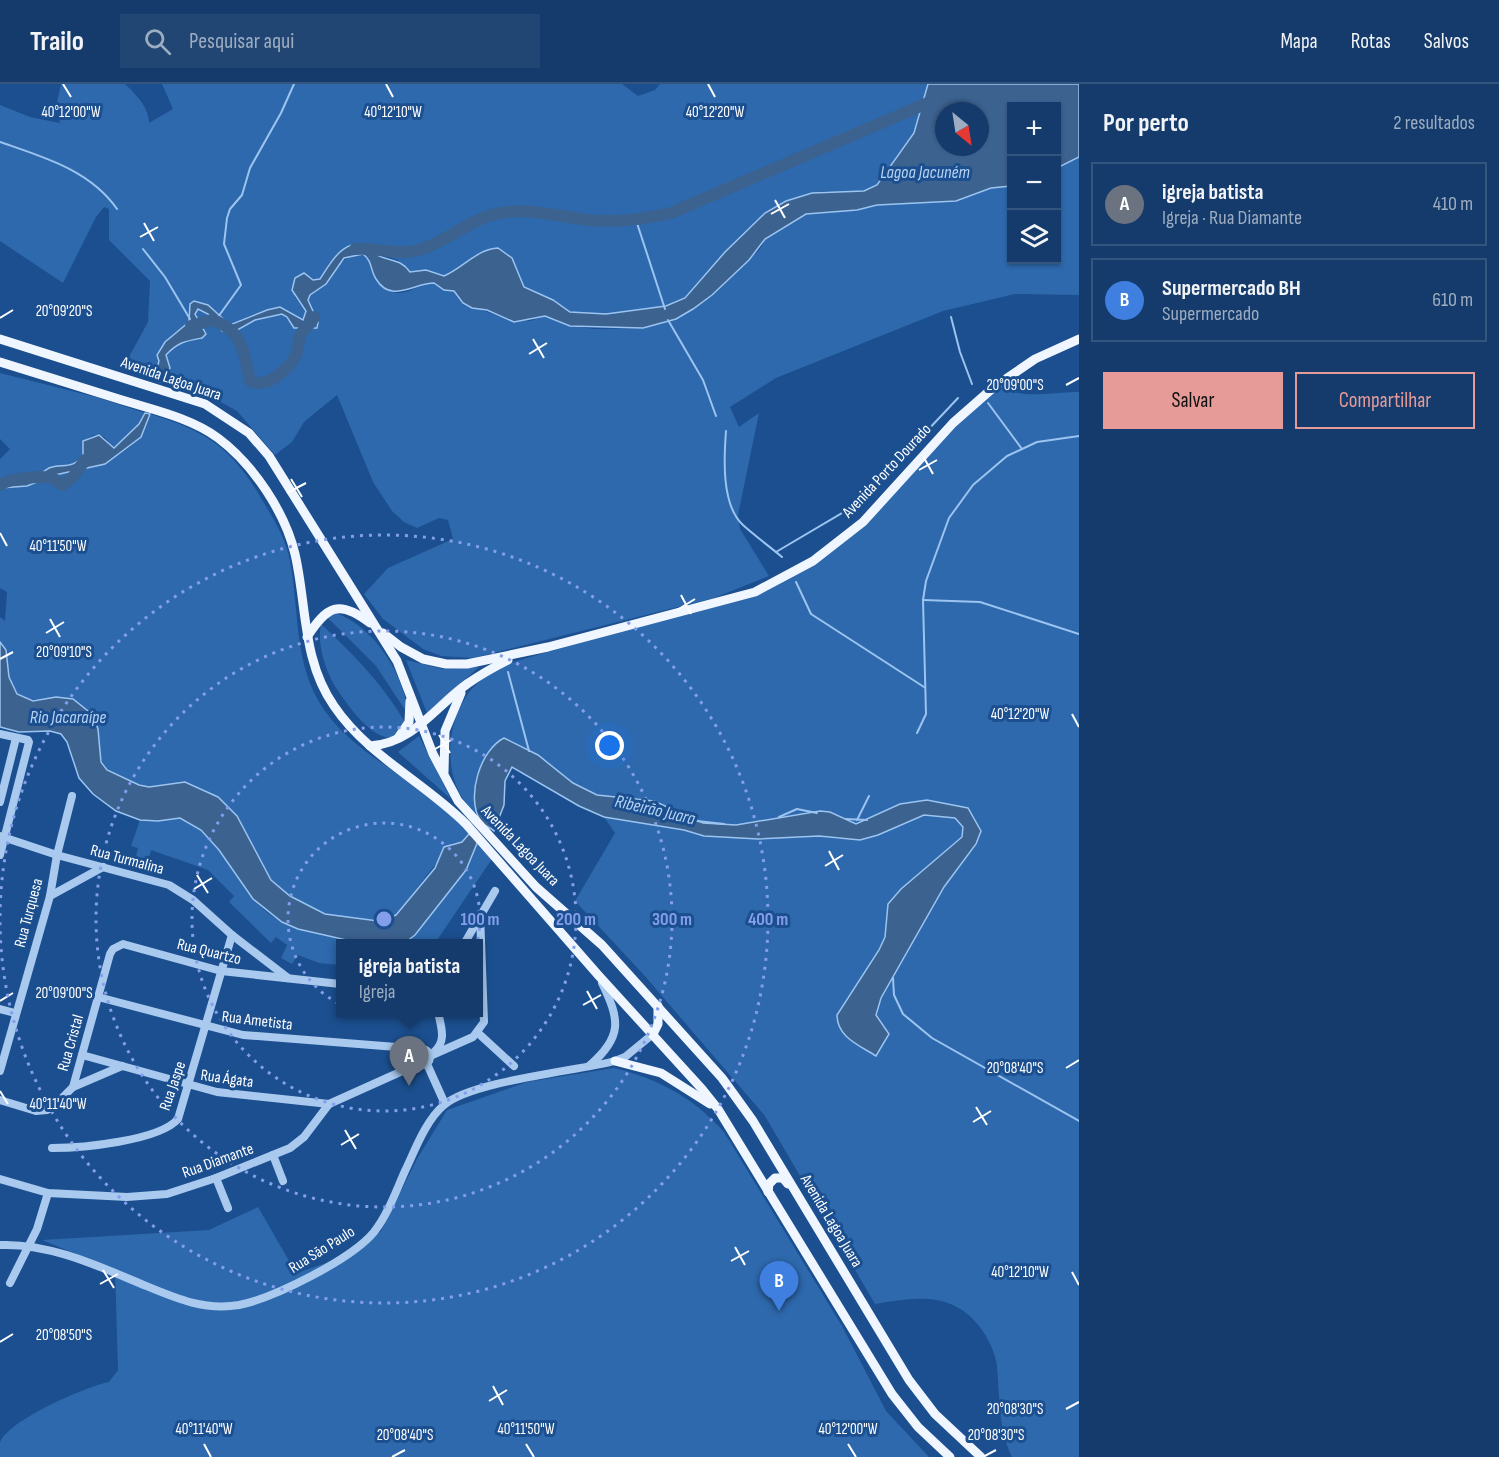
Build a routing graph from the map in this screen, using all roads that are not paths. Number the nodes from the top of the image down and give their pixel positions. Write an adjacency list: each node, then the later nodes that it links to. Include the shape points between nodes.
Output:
1 (0, 339): 4 (main road, Avenida Lagoa Juara, via 205,404 249,433 269,456)
2 (1079, 339): 6 (main road, Avenida Porto Dourado, via 1035,359 974,403 863,522 813,561 755,592)
3 (0, 362): 5 (main road, Avenida Lagoa Juara, via 187,422 218,438 236,453 268,496 292,543)
4 (376, 627): 5 (main road, via 353,610 338,608 321,615); 6 (main road, via 423,659 446,664); 8 (main road, Avenida Lagoa Juara)
5 (306, 637): 13 (main road, Avenida Lagoa Juara, via 321,685 334,706)
6 (518, 655): 7 (main road)
7 (467, 684): 9 (main road); 14 (main road, via 455,702 445,731)
8 (410, 694): 9 (main road, Avenida Lagoa Juara); 12 (main road, via 409,722)
9 (421, 724): 12 (main road); 14 (main road, Avenida Lagoa Juara)
10 (0, 734): 11 (street)
11 (16, 738): 16 (street); 18 (street, via 29,742)
12 (395, 742): 13 (main road)
13 (370, 746): 17 (main road, Avenida Lagoa Juara)
14 (444, 777): 17 (main road, Avenida Lagoa Juara)
15 (72, 796): 21 (street, Rua Turquesa)
16 (0, 802)
17 (469, 820): 19 (main road, Avenida Lagoa Juara)
18 (2, 837): 20 (street); 21 (street, Rua Turmalina)
19 (494, 848): 32 (main road, Avenida Lagoa Juara); 36 (main road, Avenida Lagoa Juara, via 597,939)
20 (0, 855)
21 (57, 855): 22 (street, Rua Turmalina); 24 (street, Rua Turquesa)
22 (103, 867): 24 (street); 26 (street, Rua Turmalina, via 169,885 193,900)
23 (495, 891): 25 (street)
24 (50, 896): 38 (street, Rua Turquesa)
25 (480, 914): 27 (street); 28 (street)
26 (232, 935): 31 (street, Rua Jaspe); 33 (street, Rua Turmalina)
27 (467, 939)
28 (482, 939)
29 (123, 944): 31 (street, Rua Quartzo); 35 (street, Rua Cristal, via 110,954)
30 (483, 968): 41 (street, via 485,1014)
31 (221, 971): 33 (street, Rua Quartzo); 40 (street, Rua Jaspe)
32 (599, 976): 42 (main road, Avenida Lagoa Juara); 51 (street, via 617,1024 607,1049)
33 (289, 979): 34 (street, Rua Quartzo)
34 (336, 984)
35 (98, 997): 40 (street, Rua Ametista); 46 (street, Rua Cristal)
36 (658, 1006): 42 (main road, via 658,1024); 67 (main road, Avenida Lagoa Juara, via 737,1097)
37 (0, 1009): 38 (street)
38 (15, 1013): 52 (street, Rua Turquesa)
39 (439, 1017): 43 (street)
40 (206, 1028): 45 (street, Rua Ametista, via 243,1035 409,1048); 54 (street, Rua Jaspe)
41 (478, 1034): 44 (street, Rua Diamante); 50 (street)
42 (653, 1034): 48 (street); 58 (main road, Avenida Lagoa Juara)
43 (443, 1035): 44 (street); 47 (street, via 440,1046)
44 (461, 1043): 47 (street, Rua Diamante)
45 (417, 1052): 47 (street, Rua Ametista, via 422,1049); 47 (street, via 415,1059)
46 (82, 1055): 49 (street, Rua Ágata); 53 (street, Rua Cristal)
47 (426, 1059): 56 (street, Rua Diamante); 57 (street)
48 (615, 1061): 51 (street); 58 (main road, via 661,1073)
49 (123, 1065): 53 (street); 54 (street, Rua Ágata)
50 (514, 1066)
51 (589, 1066): 57 (street, via 488,1087)
52 (0, 1071)
53 (73, 1087): 55 (street, via 47,1110 36,1111)
54 (189, 1087): 56 (street, Rua Ágata); 59 (street, Rua Jaspe, via 178,1119 163,1130 111,1143)
55 (0, 1100)
56 (329, 1104): 60 (street, Rua Diamante, via 304,1137)
57 (445, 1104): 69 (street, Rua São Paulo, via 430,1124 373,1232 339,1260 259,1299 222,1307 189,1304 97,1266)
58 (718, 1109): 64 (main road, Avenida Lagoa Juara)
59 (52, 1148)
60 (273, 1155): 61 (street, Rua Diamante); 63 (street)
61 (216, 1178): 65 (street, Rua Diamante, via 155,1195); 66 (street)
62 (0, 1179): 65 (street, Rua Diamante)
63 (284, 1181)
64 (768, 1192): 67 (main road, via 770,1181 783,1178); 71 (main road, Avenida Lagoa Juara, via 898,1403)
65 (48, 1193): 69 (street, via 38,1229)
66 (228, 1208)
67 (807, 1210): 72 (main road, Avenida Lagoa Juara, via 909,1380 935,1414)
68 (0, 1245): 69 (street, Rua São Paulo)
69 (28, 1245): 70 (street)
70 (10, 1283)
71 (950, 1457)
72 (981, 1457)

